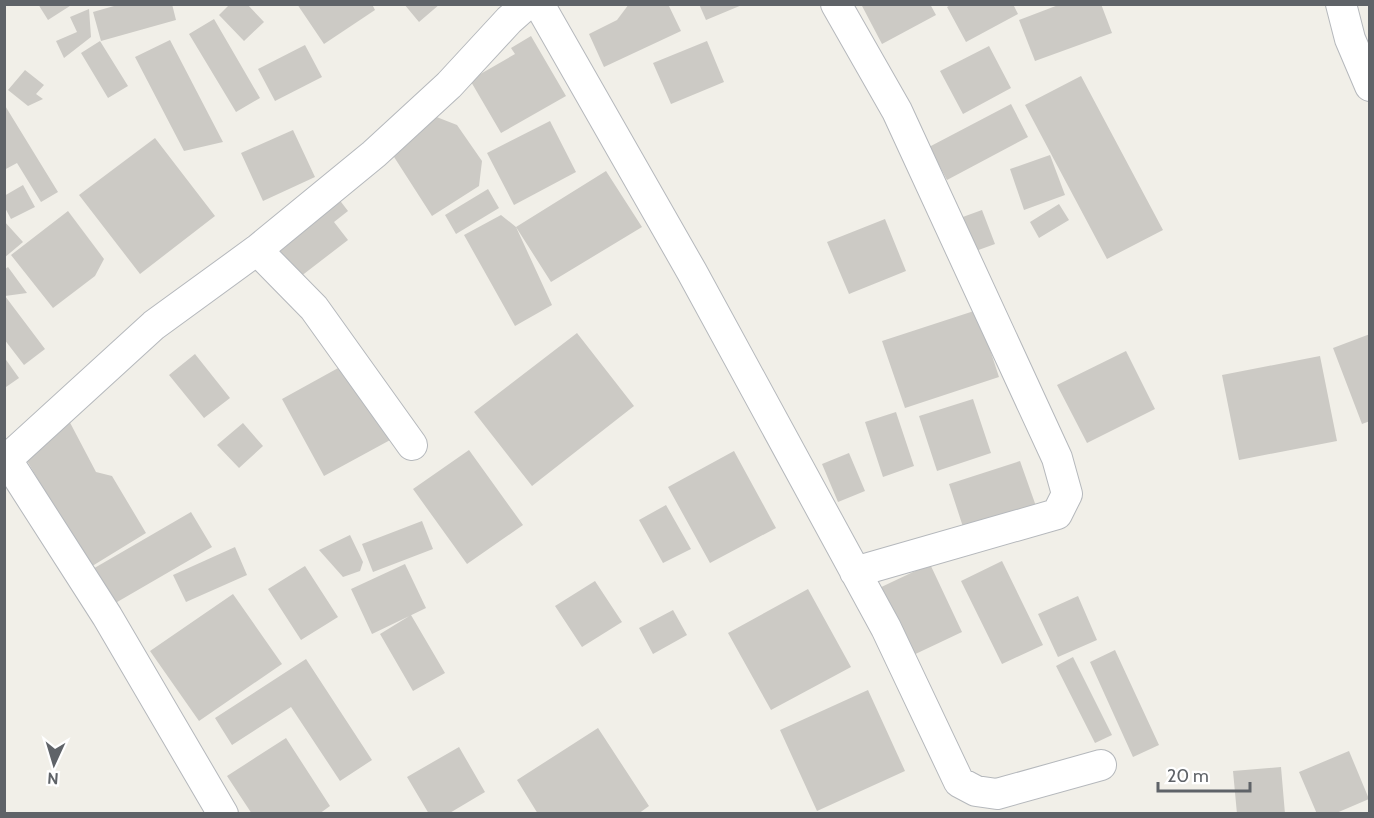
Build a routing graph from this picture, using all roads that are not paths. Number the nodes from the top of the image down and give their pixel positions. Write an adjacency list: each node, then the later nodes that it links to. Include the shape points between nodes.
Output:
1 (527, 4): 6 (street, via 449,85)
2 (539, 4): 9 (street, via 692,272)
3 (836, 4): 9 (street, via 897,111 1057,458 1067,494 1058,514)
4 (1341, 4): 5 (street, via 1350,39)
5 (1370, 86)
6 (257, 250): 7 (street, via 314,308); 8 (street, via 154,325)
7 (412, 445)
8 (6, 461): 11 (street, via 108,616)
9 (855, 572): 10 (street, via 959,782 976,791 997,794)
10 (1101, 765)
11 (223, 813)

